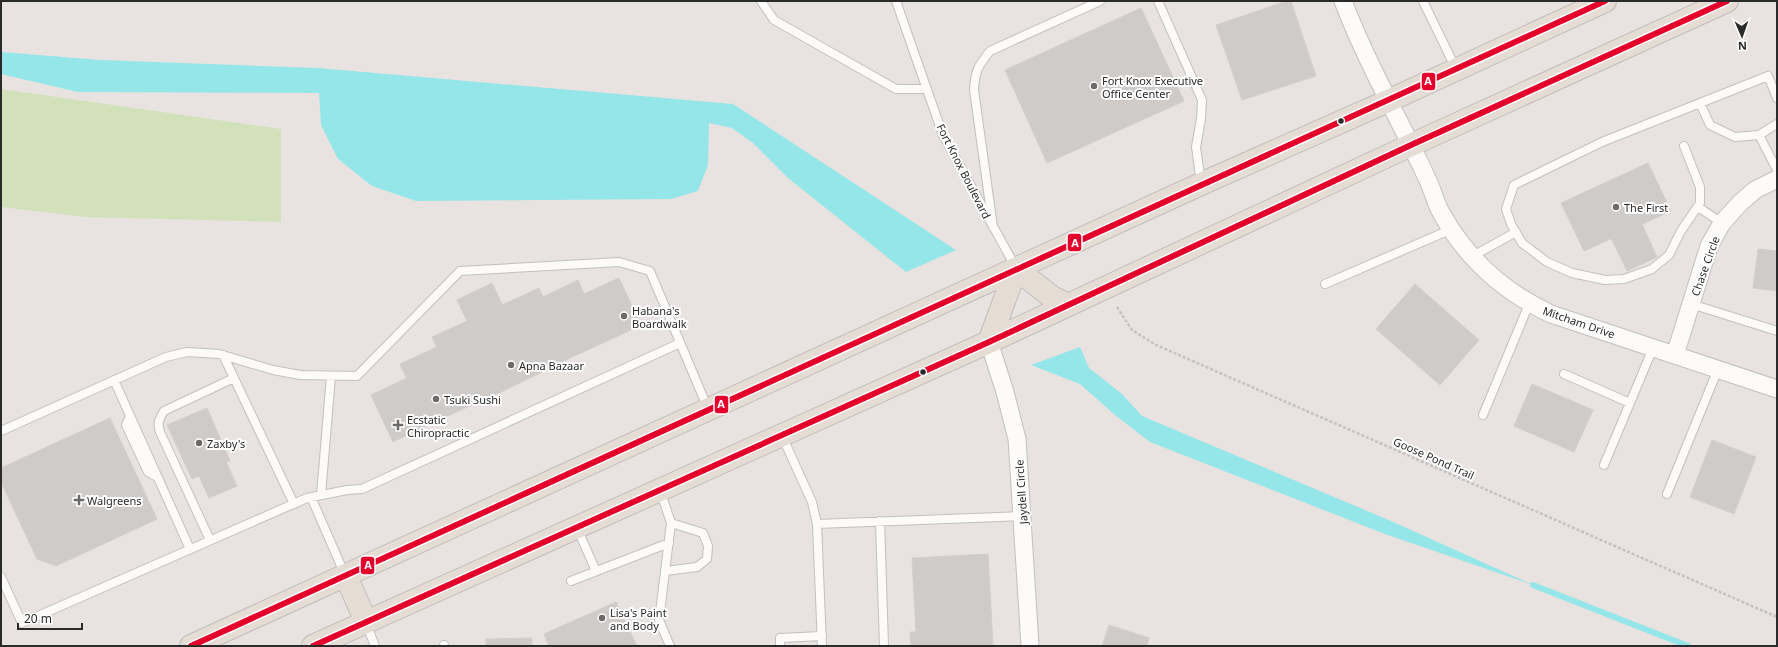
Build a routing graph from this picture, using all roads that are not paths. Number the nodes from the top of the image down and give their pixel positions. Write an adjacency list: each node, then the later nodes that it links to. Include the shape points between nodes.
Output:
1 (762, 1): 10 (lane, via 774,20 896,89)
2 (896, 1): 10 (lane, Fort Knox Boulevard)
3 (1100, 1): 23 (lane, via 990,51 979,65 975,74 974,90)
4 (1158, 1): 20 (lane, via 1202,100 1196,147)
5 (1343, 1): 12 (street, Mitcham Drive)
6 (1423, 1): 9 (lane)
7 (1727, 1): 16 (main road)
8 (1593, 4): 9 (main road)
9 (1456, 70): 12 (main road)
10 (927, 88): 23 (lane, Fort Knox Boulevard, via 943,135)
11 (1777, 98): 13 (lane, via 1768,76)
12 (1388, 101): 16 (street, Mitcham Drive); 20 (main road)
13 (1700, 103): 15 (lane, via 1710,125 1735,137); 25 (lane, via 1602,142 1514,185 1506,209)
14 (1777, 124): 15 (lane)
15 (1759, 136): 18 (lane)
16 (1411, 145): 24 (street, Mitcham Drive, via 1442,215); 29 (main road)
17 (1684, 146): 21 (lane, via 1700,187)
18 (1777, 170)
19 (1777, 179): 22 (street, Chase Circle, via 1755,190 1740,202)
20 (1201, 184): 27 (main road)
21 (1698, 207): 22 (lane); 25 (lane, via 1681,231 1669,255 1652,270 1624,279 1605,280 1572,273 1547,262 1522,243)
22 (1722, 223): 31 (street, Chase Circle, via 1710,246)
23 (993, 227): 27 (lane, Fort Knox Boulevard)
24 (1452, 229): 26 (street, Mitcham Drive); 28 (lane)
25 (1516, 232): 26 (lane)
26 (1473, 256): 30 (street, Mitcham Drive, via 1483,268)
27 (1016, 269): 29 (main road, via 1052,297); 33 (main road); 45 (main road)
28 (1325, 284)
29 (1068, 304): 33 (main road)
30 (1529, 304): 35 (street, Mitcham Drive, via 1551,314); 46 (lane)
31 (1691, 304): 32 (lane); 37 (street, Chase Circle)
32 (1777, 331)
33 (989, 342): 48 (main road); 55 (street, Jaydell Circle, via 1017,439)
34 (680, 343): 40 (lane, via 650,271 619,262 460,271 358,376); 45 (lane); 52 (lane, via 362,489)
35 (1653, 348): 37 (street, Mitcham Drive); 44 (lane)
36 (222, 355): 40 (lane, via 273,370 300,375); 41 (lane); 42 (lane, via 186,352 166,357)
37 (1675, 355): 38 (street, Mitcham Drive)
38 (1718, 369): 43 (street, Mitcham Drive); 51 (lane)
39 (1564, 374): 44 (lane)
40 (330, 376): 52 (lane)
41 (234, 378): 54 (lane); 60 (lane, via 164,411 158,424)
42 (114, 380): 47 (lane); 62 (lane, via 130,416 126,425 148,472 158,477)
43 (1777, 389)
44 (1630, 403): 49 (lane)
45 (708, 410): 65 (main road)
46 (1483, 415)
47 (1, 431)
48 (781, 435): 50 (main road); 58 (lane, via 812,502)
49 (1604, 465)
50 (660, 490): 57 (lane); 59 (main road)
51 (1667, 494)
52 (321, 495): 53 (lane)
53 (311, 497): 54 (lane); 65 (lane)
54 (294, 504): 60 (lane)
55 (1022, 516): 56 (lane); 77 (street, Jaydell Circle)
56 (880, 521): 58 (lane); 76 (lane)
57 (672, 522): 61 (lane); 64 (lane, via 703,532 708,546 707,559 697,567)
58 (817, 524): 69 (lane)
59 (576, 527): 63 (lane); 68 (main road)
60 (210, 540): 62 (lane)
61 (669, 543): 63 (lane); 64 (lane)
62 (190, 549): 66 (lane, via 22,623)
63 (596, 571): 67 (lane)
64 (665, 571): 73 (lane, via 659,620)
65 (346, 576): 68 (main road); 70 (main road)
66 (1, 577)
67 (571, 581)
68 (366, 622): 71 (main road); 72 (lane)
69 (822, 636): 74 (lane, via 780,638); 75 (lane)
70 (191, 646)
71 (313, 646)
72 (375, 646)
73 (670, 646)
74 (780, 646)
75 (822, 646)
76 (884, 646)
77 (1030, 646)

